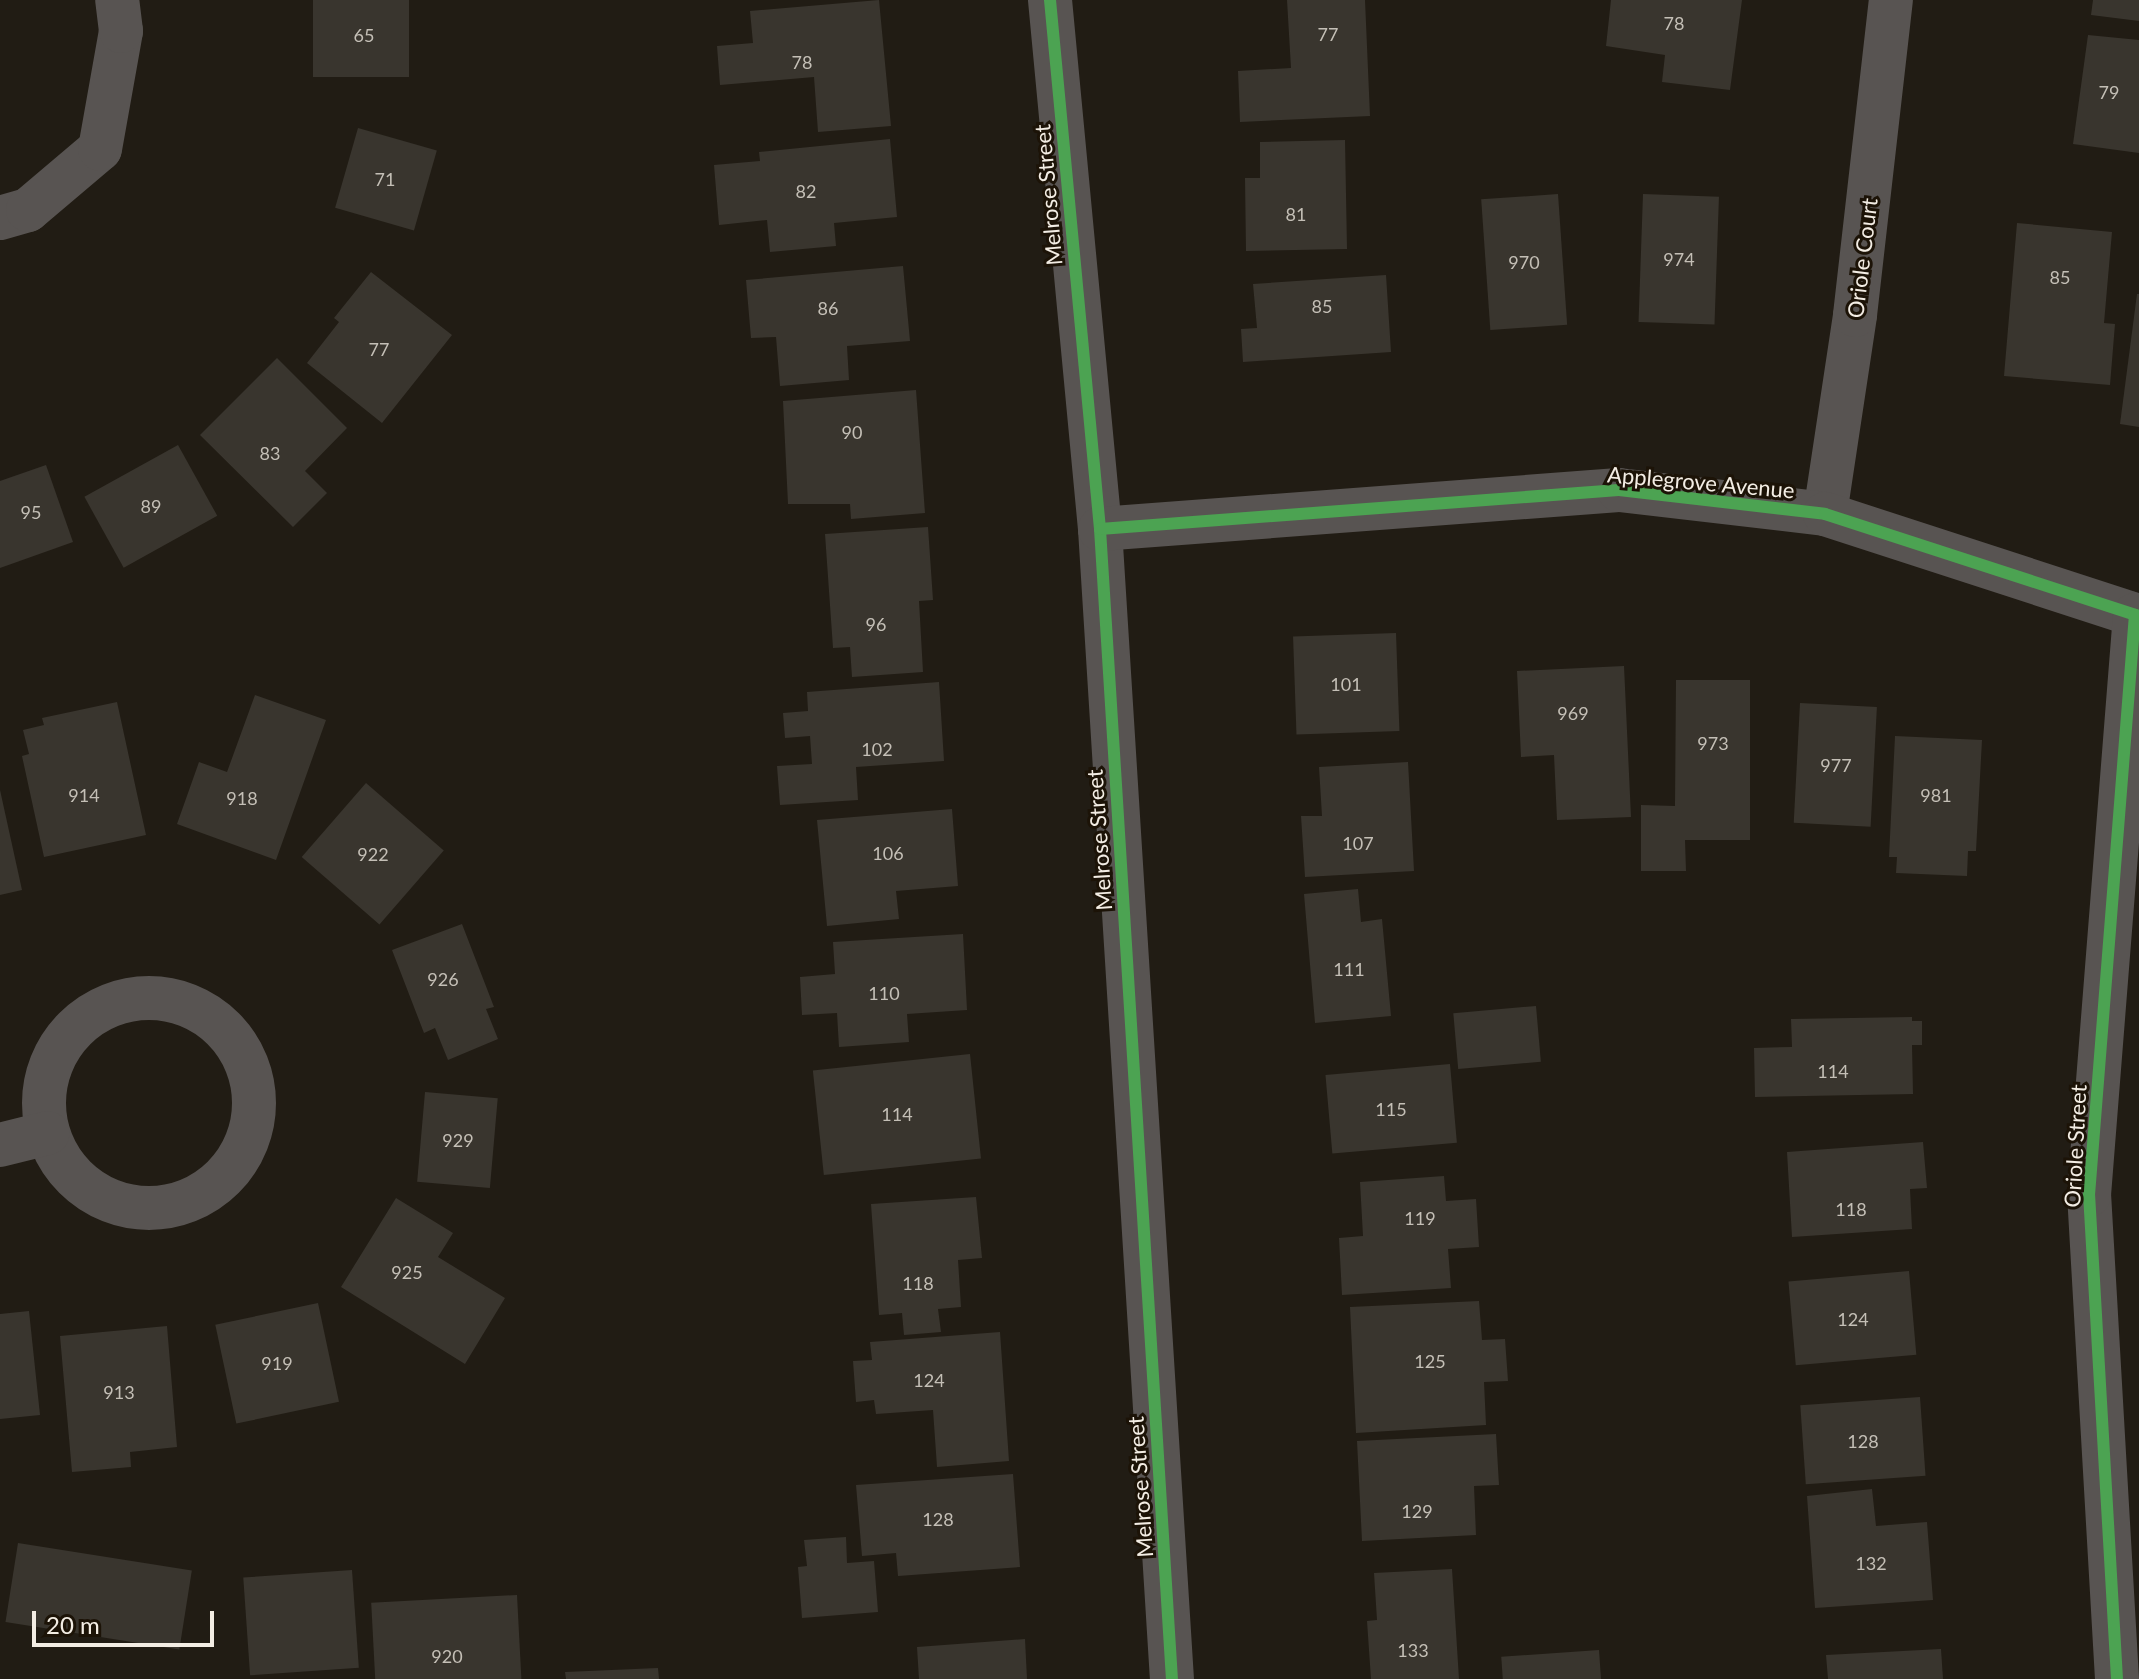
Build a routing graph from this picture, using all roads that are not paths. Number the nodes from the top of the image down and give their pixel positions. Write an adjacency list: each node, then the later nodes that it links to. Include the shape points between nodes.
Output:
1 (117, 0): 4 (street, via 121,31 100,149 28,210)
2 (1050, 0): 6 (street, Melrose Street)
3 (1891, 0): 5 (street, Oriole Court, via 1855,315)
4 (0, 218)
5 (1825, 514): 6 (street, Applegrove Avenue, via 1619,490); 7 (street, Applegrove Avenue)
6 (1100, 529): 10 (street, Melrose Street)
7 (2137, 616): 11 (street, Oriole Street, via 2089,1195)
8 (48, 1133): 8 (street, via 78,1182 106,1200 142,1208 179,1204 211,1189 236,1162 252,1129 255,1093 245,1058 224,1028 194,1007 159,997 126,999 95,1012 70,1033 51,1060 43,1093); 9 (street)
9 (0, 1145)
10 (1172, 1679)
11 (2117, 1679)

